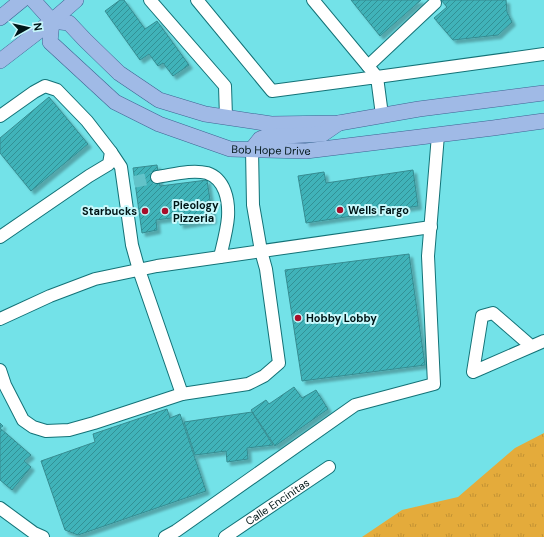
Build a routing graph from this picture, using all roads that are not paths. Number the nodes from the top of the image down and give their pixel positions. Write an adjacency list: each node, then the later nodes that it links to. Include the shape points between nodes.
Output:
1 (22, 0): 8 (main road)
2 (33, 0): 9 (main road)
3 (76, 0): 9 (main road)
4 (150, 0): 17 (street, via 225,86)
5 (197, 0): 13 (street, via 272,91)
6 (313, 0): 12 (street)
7 (435, 3): 12 (street)
8 (0, 18)
9 (52, 21): 11 (main road); 17 (main road, via 70,22 120,73 159,100 205,114); 21 (main road, Bob Hope Drive, via 50,42 115,102 166,127 230,148)
10 (544, 54): 13 (street)
11 (0, 61)
12 (368, 66): 13 (street)
13 (377, 77): 15 (street)
14 (544, 93): 15 (main road)
15 (382, 115): 19 (main road)
16 (0, 116): 22 (street, via 46,86 57,90)
17 (226, 117): 19 (main road, via 271,124)
18 (544, 121): 20 (main road, Bob Hope Drive)
19 (339, 123): 21 (main road, via 323,134 265,137)
20 (438, 135): 21 (main road, Bob Hope Drive, via 306,151); 24 (street)
21 (252, 149): 26 (street, via 253,205)
22 (111, 152): 25 (street, via 109,164); 28 (street, via 129,183 132,245)
23 (157, 177): 27 (street, via 199,172 215,177 221,184 226,194 228,218)
24 (431, 227): 26 (street); 37 (street, via 428,256 434,384 355,405)
25 (0, 237)
26 (261, 251): 27 (street); 33 (street, via 266,269 279,363 264,376 248,384)
27 (220, 257): 28 (street)
28 (139, 270): 29 (street, via 95,279); 33 (street)
29 (0, 319)
30 (544, 341): 31 (street)
31 (531, 346): 31 (street, via 480,369 473,372 482,316 493,313)
32 (0, 370): 33 (street, via 23,420 33,427 46,431 69,430)
33 (182, 394)
34 (329, 467): 38 (street, Calle Encinitas)
35 (0, 508): 36 (street)
36 (43, 537)
37 (165, 537)
38 (225, 537)

